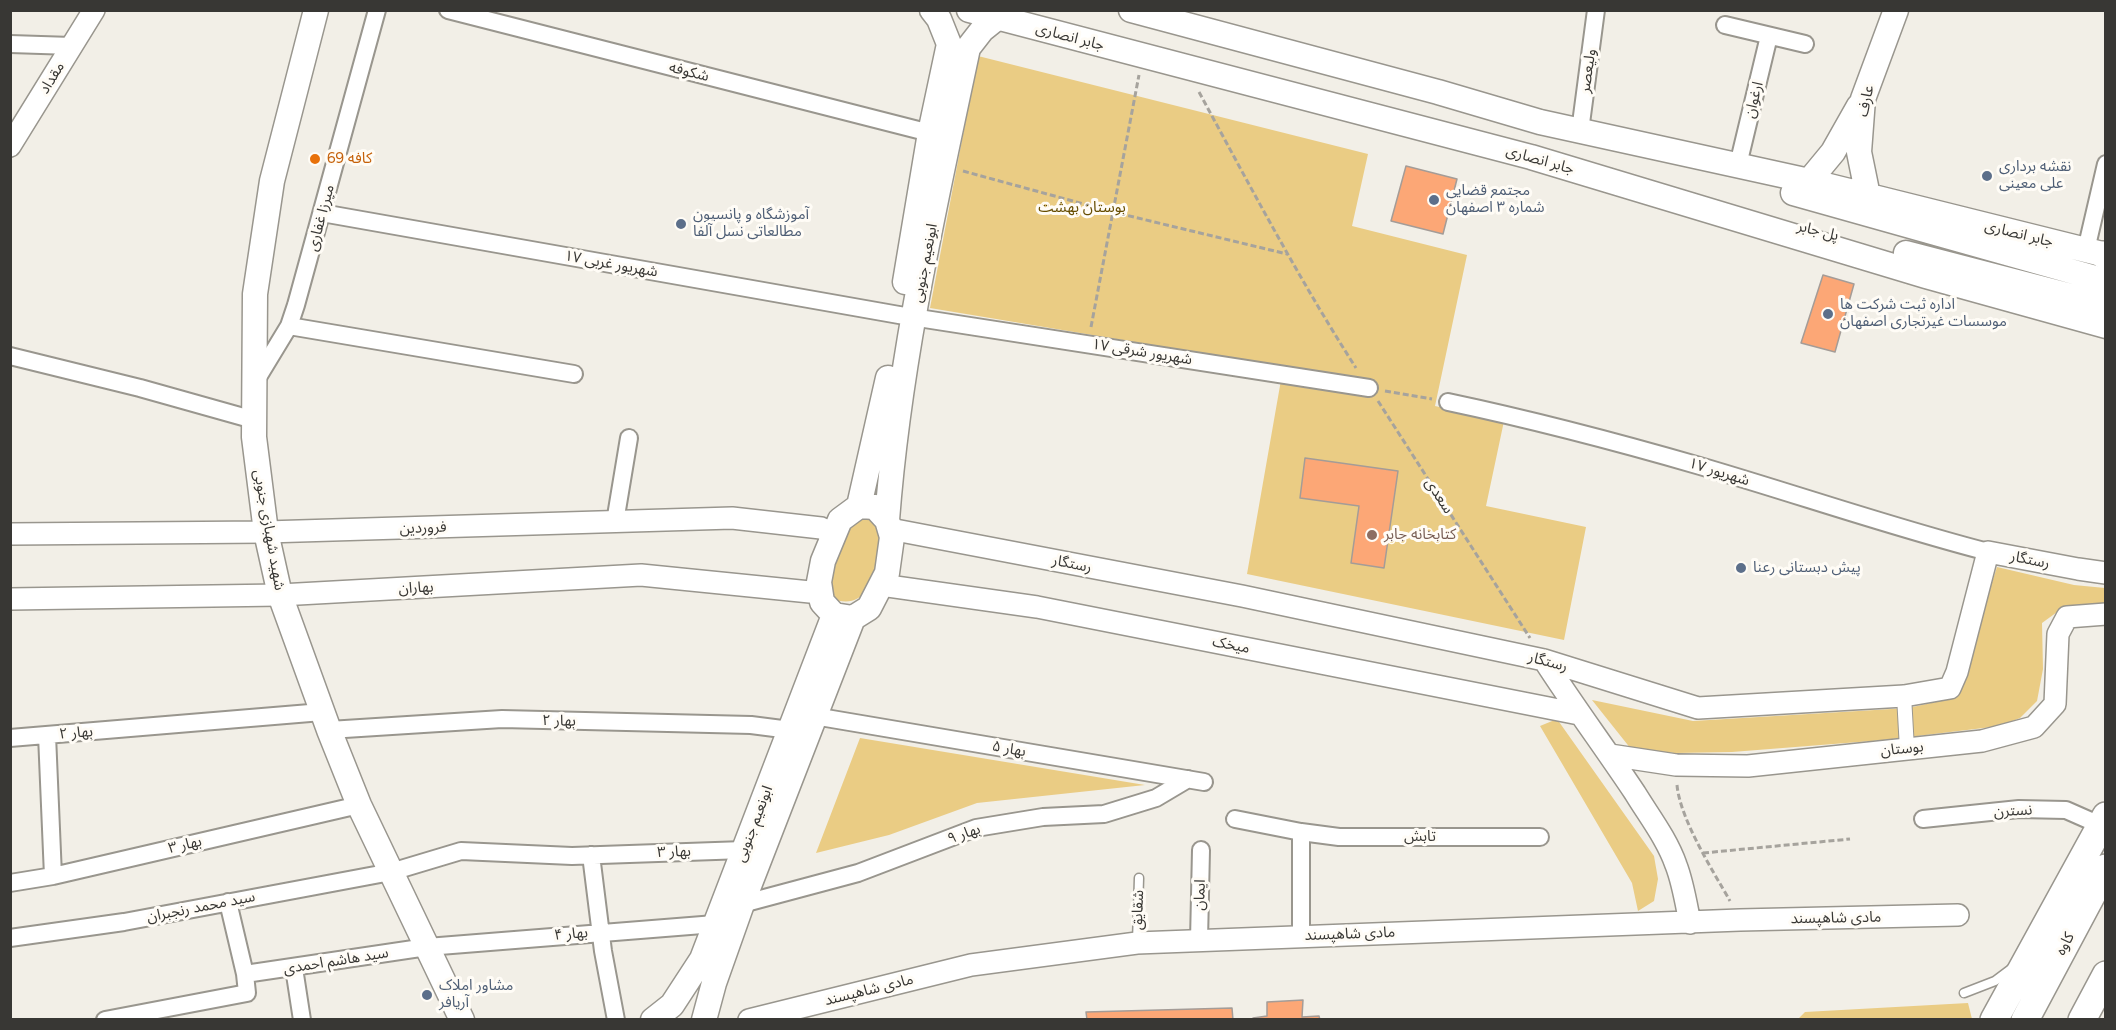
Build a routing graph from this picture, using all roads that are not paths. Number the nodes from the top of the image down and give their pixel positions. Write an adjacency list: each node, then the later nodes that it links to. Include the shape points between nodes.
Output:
1 (94, 10): 15 (street, مقداد)
2 (316, 10): 34 (main road, شهید شهبازی جنوبی, via 272,181 255,294)
3 (377, 10): 26 (street, میرزا غفاری)
4 (448, 10): 19 (street, شکوفه)
5 (932, 10): 19 (main road, ابونعیم جنوبی, via 949,44)
6 (969, 10): 10 (main road, جابر انصاری)
7 (1131, 10): 17 (main road, جابر انصاری)
8 (1596, 10): 18 (street, ولیعصر)
9 (1896, 10): 16 (main road, عارف)
10 (997, 18): 21 (main road, جابر انصاری); 29 (main road, ابونعیم جنوبی, via 968,48)
11 (1725, 25): 12 (street)
12 (1769, 36): 14 (street); 23 (street, ارغوان)
13 (10, 44): 15 (street)
14 (1805, 44)
15 (72, 46): 20 (street, مقداد)
16 (1863, 99): 24 (main road, via 1833,152); 25 (main road, عارف, via 1859,152)
17 (1540, 122): 18 (main road, جابر انصاری); 27 (main road, پل جابر)
18 (1580, 131): 23 (main road, جابر انصاری)
19 (930, 133): 29 (main road, ابونعیم جنوبی)
20 (10, 146)
21 (1531, 157): 28 (main road, پل جابر); 31 (main road, جابر انصاری)
22 (2106, 164): 27 (street)
23 (1738, 165): 24 (main road, جابر انصاری)
24 (1809, 181): 25 (main road, جابر انصاری)
25 (1868, 196): 27 (main road, جابر انصاری)
26 (322, 213): 29 (street, ۱۷ شهریور غربی); 30 (street, میرزا غفاری)
27 (2101, 259)
28 (2106, 305)
29 (907, 316): 35 (street, ۱۷ شهریور شرقی); 39 (main road, ابونعیم جنوبی); 41 (main road, ابونعیم جنوبی)
30 (289, 326): 33 (street); 34 (street, میرزا غفاری)
31 (2106, 327)
32 (10, 356): 37 (street)
33 (574, 374)
34 (254, 383): 37 (main road, شهید شهبازی جنوبی)
35 (1369, 388)
36 (1448, 402): 45 (street, ۱۷ شهریور, via 1520,417 1688,463)
37 (254, 420): 42 (main road, شهید شهبازی جنوبی)
38 (629, 438): 40 (street)
39 (859, 506): 41 (main road, via 875,507); 44 (main road, via 840,520)
40 (615, 522): 42 (street, فروردین); 44 (street, فروردین, via 732,518 821,528)
41 (889, 525): 47 (main road, via 892,537 887,573); 53 (street, رستگار)
42 (266, 532): 43 (street, فروردین); 49 (main road, شهید شهبازی جنوبی)
43 (10, 534)
44 (834, 534): 48 (main road, via 823,561)
45 (1988, 552): 46 (street, رستگار); 54 (street, رستگار, via 1950,688)
46 (2106, 573)
47 (881, 585): 52 (main road, via 869,608); 55 (street, میخک, via 1037,606)
48 (820, 593): 49 (street, بهاران, via 641,575); 52 (main road, via 822,602)
49 (280, 595): 50 (street, بهاران); 57 (main road, شهید شهبازی جنوبی)
50 (10, 599)
51 (2106, 615): 61 (street, بوستان, via 2067,617 2058,634 2055,705 2034,728 1982,741)
52 (843, 617): 56 (main road, ابونعیم جنوبی); 58 (main road, ابونعیم جنوبی)
53 (1545, 660): 54 (street, رستگار, via 1698,708); 55 (street)
54 (1904, 696): 61 (street)
55 (1579, 714): 62 (street)
56 (814, 716): 63 (street, بهار ۵); 79 (main road, ابونعیم جنوبی)
57 (325, 721): 58 (street, بهار ۲, via 502,719 751,725); 59 (street, بهار ۲); 64 (main road, شهید شهبازی جنوبی)
58 (789, 730): 70 (main road, ابونعیم جنوبی)
59 (47, 735): 60 (street, بهار ۲); 75 (street)
60 (10, 738)
61 (1907, 749): 62 (street, بوستان, via 1748,766 1676,765)
62 (1610, 755): 81 (street, via 1676,863)
63 (1196, 781): 79 (street, بهار ۹, via 1104,814 1043,817 976,828 858,873)
64 (359, 805): 74 (main road, شهید شهبازی جنوبی); 75 (street, بهار ۳)
65 (1235, 819): 68 (street, تابش)
66 (1923, 819): 67 (street, نسترن, via 2019,809 2066,810)
67 (2103, 821): 88 (main road)
68 (1302, 832): 69 (street, تابش, via 1339,837); 84 (street)
69 (1540, 837)
70 (744, 850): 72 (street, بهار ۳); 82 (main road, ابونعیم جنوبی)
71 (1201, 850): 86 (street, ایمان)
72 (591, 855): 74 (street, بهار ۳, via 461,851); 83 (street)
73 (2106, 868): 102 (main road, کاوه)
74 (391, 872): 78 (street, سید محمد رنجبران); 89 (main road, شهید شهبازی جنوبی)
75 (53, 876): 77 (street, بهار ۳)
76 (1139, 878): 87 (lane, شقایق)
77 (10, 883)
78 (228, 902): 85 (street, سید محمد رنجبران); 91 (street)
79 (742, 904): 99 (main road, ابونعیم جنوبی)
80 (1958, 915): 81 (street, مادی شاهپسند)
81 (1690, 923): 84 (street, مادی شاهپسند)
82 (715, 924): 83 (street, بهار ۴); 98 (main road, ابونعیم جنوبی, via 702,959 672,1005)
83 (601, 932): 89 (street, بهار ۴); 97 (street)
84 (1301, 936): 86 (street, مادی شاهپسند)
85 (10, 938)
86 (1199, 940): 87 (street, مادی شاهپسند)
87 (1137, 943): 100 (street, مادی شاهپسند, via 971,965)
88 (2036, 943): 93 (lane, via 1995,981); 101 (main road)
89 (427, 947): 90 (street, سید هاشم احمدی); 96 (main road, شهید شهبازی جنوبی)
90 (294, 968): 91 (street, سید هاشم احمدی); 95 (street)
91 (245, 974): 94 (street, via 247,993)
92 (2106, 975): 103 (main road)
93 (1964, 993)
94 (105, 1020)
95 (302, 1020)
96 (462, 1020)
97 (616, 1020)
98 (653, 1020)
99 (704, 1020)
100 (749, 1020)
101 (1994, 1020)
102 (2025, 1020)
103 (2082, 1020)

